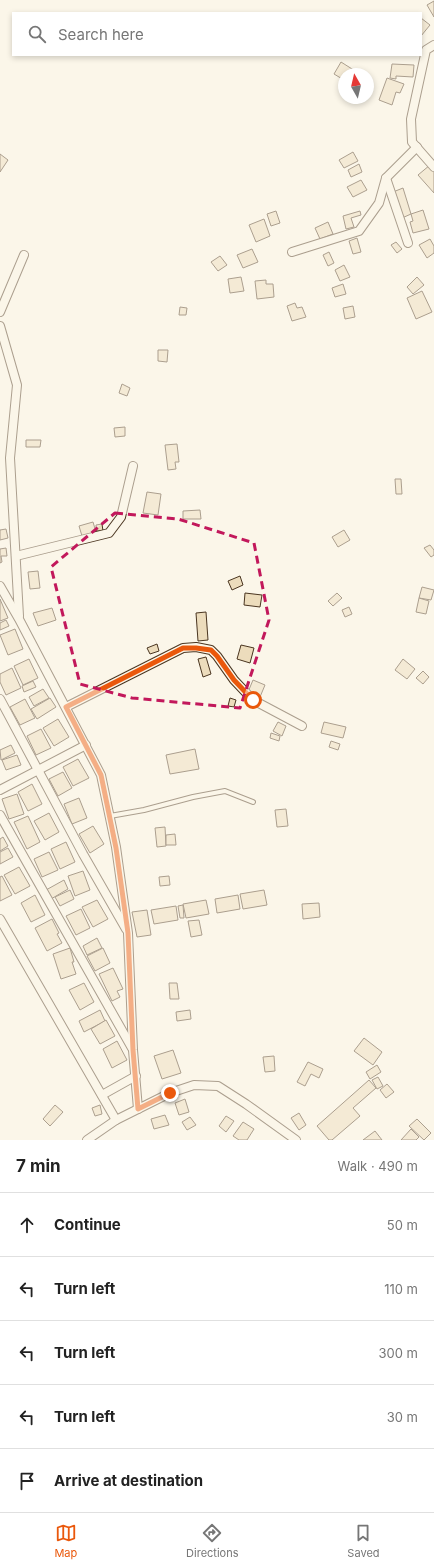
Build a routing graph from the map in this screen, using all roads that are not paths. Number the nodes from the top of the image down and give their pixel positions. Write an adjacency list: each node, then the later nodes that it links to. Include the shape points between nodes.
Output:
1 (434, 45): 2 (street, via 426,50 411,119 412,142)
2 (417, 147): 3 (street); 4 (street)
3 (434, 167)
4 (386, 178): 5 (street); 6 (street, via 379,203 359,231)
5 (408, 243)
6 (292, 252)
7 (24, 255): 8 (street)
8 (0, 312)
9 (0, 326): 11 (street, via 17,385 10,458)
10 (133, 466): 11 (street, via 122,517 109,533)
11 (16, 556): 13 (street)
12 (0, 586): 13 (street)
13 (19, 619): 15 (street)
14 (0, 699): 18 (street)
15 (66, 707): 16 (street, via 183,648 196,648 211,650 253,700); 17 (street)
16 (302, 726)
17 (86, 745): 18 (street); 22 (street, via 101,775)
18 (39, 770): 19 (street); 24 (street)
19 (0, 790)
20 (253, 802): 22 (lane, via 225,791)
21 (0, 815): 25 (street)
22 (109, 816): 24 (street)
23 (0, 919): 27 (street)
24 (128, 933): 25 (street)
25 (133, 1050): 26 (street)
26 (136, 1076): 27 (street); 28 (street)
27 (102, 1095): 29 (street)
28 (138, 1109): 29 (street); 31 (street, via 170,1093 194,1085 218,1086)
29 (116, 1120): 30 (street)
30 (88, 1140)
31 (296, 1140)

